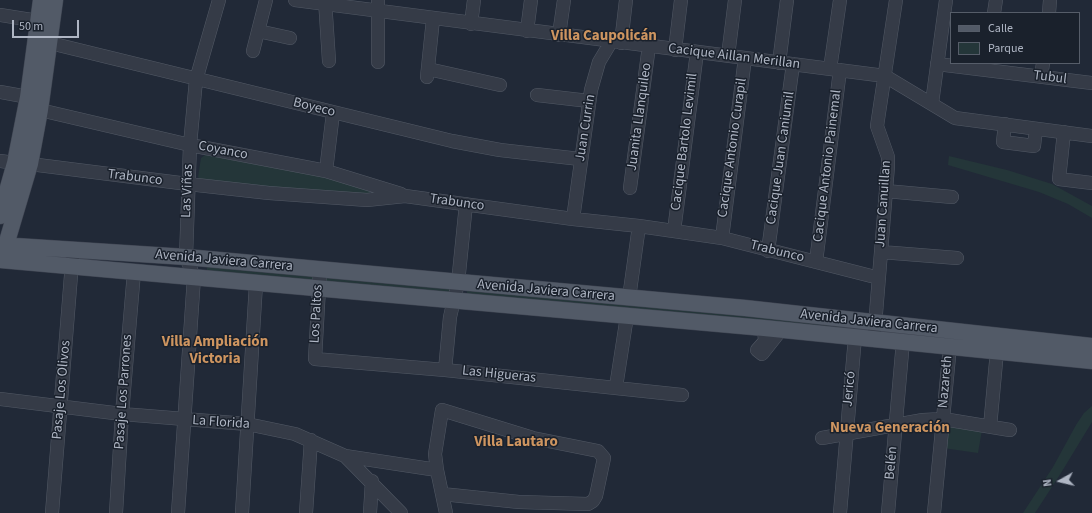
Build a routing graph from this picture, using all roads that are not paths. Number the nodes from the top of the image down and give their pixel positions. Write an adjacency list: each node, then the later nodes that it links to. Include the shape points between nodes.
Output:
1 (41, 0): 24 (main road)
2 (55, 0): 31 (main road)
3 (219, 0): 48 (street, Las Viñas)
4 (266, 0): 26 (street)
5 (295, 0): 18 (street, Cacique Aillan Merillan)
6 (474, 0): 25 (street)
7 (531, 0): 27 (street)
8 (564, 0): 28 (street)
9 (626, 0): 30 (street, Juan Currin)
10 (681, 0): 33 (street)
11 (735, 0): 36 (street)
12 (787, 0): 40 (street)
13 (840, 0): 45 (street, Cacique Antonio Painemal)
14 (896, 0): 46 (street, Juan Canuillan)
15 (946, 0): 42 (street)
16 (996, 0): 20 (street)
17 (1050, 0): 21 (street)
18 (325, 2): 19 (street, Cacique Aillan Merillan); 38 (street)
19 (377, 6): 23 (street, Cacique Aillan Merillan); 39 (street)
20 (994, 12)
21 (1049, 12)
22 (0, 14): 24 (street)
23 (433, 19): 25 (street, Cacique Aillan Merillan); 50 (street, via 428,73)
24 (38, 21): 53 (main road)
25 (471, 24): 27 (street, Cacique Aillan Merillan)
26 (258, 31): 29 (street); 34 (street)
27 (527, 31): 28 (street, Cacique Aillan Merillan)
28 (559, 35): 30 (street, Cacique Aillan Merillan)
29 (290, 38)
30 (616, 42): 32 (street, Cacique Aillan Merillan); 54 (street, Juan Currin, via 599,62)
31 (50, 43): 48 (street, Boyeco); 56 (main road)
32 (649, 46): 33 (street, Cacique Aillan Merillan); 68 (street, Juanita Llanquileo)
33 (675, 50): 35 (street, Cacique Aillan Merillan)
34 (253, 51)
35 (697, 52): 36 (street, Cacique Aillan Merillan); 76 (street, Cacique Bartolo Levimil)
36 (728, 56): 37 (street, Cacique Aillan Merillan)
37 (745, 58): 40 (street, Cacique Aillan Merillan); 77 (street, Cacique Antonio Curapil)
38 (329, 61)
39 (378, 62)
40 (779, 63): 41 (street, Cacique Aillan Merillan)
41 (793, 64): 45 (street, Cacique Aillan Merillan); 79 (street, Cacique Juan Caniumil)
42 (937, 64): 44 (street, Tubul); 55 (street)
43 (1043, 64): 47 (street)
44 (987, 66): 47 (street, Tubul)
45 (835, 70): 46 (street, Cacique Aillan Merillan); 84 (street, Cacique Antonio Painemal)
46 (885, 76): 55 (street, Cacique Aillan Merillan); 69 (street, Juan Canuillan, via 877,126 888,157)
47 (1041, 77): 49 (street, Tubul)
48 (196, 80): 57 (street, Boyeco); 62 (street, Las Viñas)
49 (1092, 80)
50 (500, 85)
51 (0, 92): 53 (street)
52 (537, 95): 54 (street)
53 (28, 97): 64 (main road)
54 (589, 101): 63 (street, Juan Currin)
55 (932, 103): 58 (street, Cacique Aillan Merillan, via 955,118)
56 (40, 110): 62 (street, Coyanco); 64 (main road)
57 (333, 113): 63 (street, Boyeco, via 452,142); 65 (street)
58 (1005, 124): 59 (street, Cacique Aillan Merillan); 59 (street, via 1003,142 1034,146)
59 (1036, 129): 60 (street, Cacique Aillan Merillan)
60 (1064, 132): 61 (street, Cacique Aillan Merillan); 67 (street, via 1059,179)
61 (1092, 136)
62 (190, 145): 65 (street, Coyanco); 66 (street, Las Viñas)
63 (580, 159): 74 (street, Juan Currin)
64 (15, 163): 66 (street, Trabunco); 73 (main road); 81 (main road)
65 (326, 171): 70 (street, Coyanco)
66 (188, 184): 70 (street, Trabunco, via 367,200); 82 (street, Las Viñas)
67 (1092, 184)
68 (630, 188)
69 (886, 191): 71 (street); 80 (street, Juan Canuillan)
70 (405, 196): 72 (street, Trabunco)
71 (952, 198)
72 (466, 204): 74 (street, Trabunco); 90 (street)
73 (0, 216)
74 (574, 219): 75 (street, Trabunco)
75 (639, 226): 76 (street, Trabunco); 93 (street)
76 (674, 231): 77 (street, Trabunco)
77 (722, 238): 79 (street, Trabunco)
78 (73, 250): 81 (main road, Avenida Javiera Carrera); 82 (main road, Avenida Javiera Carrera); 85 (street, Pasaje Los Olivos)
79 (768, 251): 84 (street, Trabunco)
80 (881, 252): 83 (street); 89 (street, Juan Canuillan)
81 (2, 255): 85 (main road, Avenida Javiera Carrera)
82 (186, 257): 86 (main road, Avenida Javiera Carrera); 88 (street, Las Viñas)
83 (957, 258)
84 (816, 262): 89 (street, Trabunco)
85 (72, 267): 87 (main road, Avenida Javiera Carrera); 110 (street, Pasaje Los Olivos)
86 (320, 270): 90 (main road, Avenida Javiera Carrera); 92 (street, Los Paltos)
87 (134, 272): 88 (main road, Avenida Javiera Carrera); 111 (street, Pasaje Los Parrones)
88 (194, 277): 91 (main road, Avenida Javiera Carrera); 112 (street)
89 (879, 278): 98 (street, Juan Canuillan)
90 (458, 283): 93 (main road, Avenida Javiera Carrera); 94 (street)
91 (256, 284): 92 (main road, Avenida Javiera Carrera); 114 (street)
92 (319, 289): 94 (main road, Avenida Javiera Carrera); 104 (street, Los Paltos)
93 (629, 298): 98 (main road, Avenida Javiera Carrera, via 745,308)
94 (453, 300): 95 (main road, Avenida Javiera Carrera); 106 (street)
95 (627, 316): 96 (main road, Avenida Javiera Carrera); 107 (street)
96 (764, 328): 97 (main road, Avenida Javiera Carrera); 97 (street, via 765,341 760,352)
97 (781, 330): 99 (main road, Avenida Javiera Carrera)
98 (874, 330): 99 (main road, Avenida Javiera Carrera); 100 (main road, Avenida Javiera Carrera); 102 (main road, Avenida Javiera Carrera)
99 (855, 337): 118 (street, Jericó)
100 (903, 342): 101 (main road, Avenida Javiera Carrera); 115 (street, Belén)
101 (950, 346): 103 (main road, Avenida Javiera Carrera); 113 (street, Nazareth)
102 (1092, 346)
103 (997, 351): 105 (main road, Avenida Javiera Carrera); 116 (street)
104 (315, 359): 106 (street, Las Higueras)
105 (1092, 361)
106 (445, 370): 107 (street, Las Higueras)
107 (616, 387): 108 (street, Las Higueras)
108 (682, 395)
109 (0, 399): 110 (street, La Florida)
110 (60, 406): 111 (street, La Florida); 127 (street, Pasaje Los Olivos)
111 (122, 414): 112 (street, La Florida); 128 (street, Pasaje Los Parrones)
112 (184, 420): 114 (street, La Florida); 129 (street)
113 (943, 420): 115 (street, via 923,420); 116 (street); 137 (street, Nazareth)
114 (247, 424): 120 (street, La Florida); 130 (street)
115 (896, 425): 118 (street); 136 (street, Belén)
116 (990, 427): 117 (street)
117 (1010, 430)
118 (846, 433): 119 (street); 135 (street, Jericó)
119 (822, 438)
120 (311, 440): 121 (street, La Florida); 131 (street)
121 (346, 456): 122 (street, La Florida); 123 (street)
122 (436, 470): 124 (street); 126 (street, via 435,454 442,410 533,438 598,451 603,455 604,461 593,501)
123 (372, 481): 132 (street); 133 (street)
124 (442, 494): 125 (street); 134 (street)
125 (519, 507): 126 (street)
126 (584, 509)
127 (52, 513)
128 (116, 513)
129 (178, 513)
130 (242, 513)
131 (306, 513)
132 (370, 513)
133 (400, 513)
134 (446, 513)
135 (840, 513)
136 (888, 513)
137 (934, 513)

